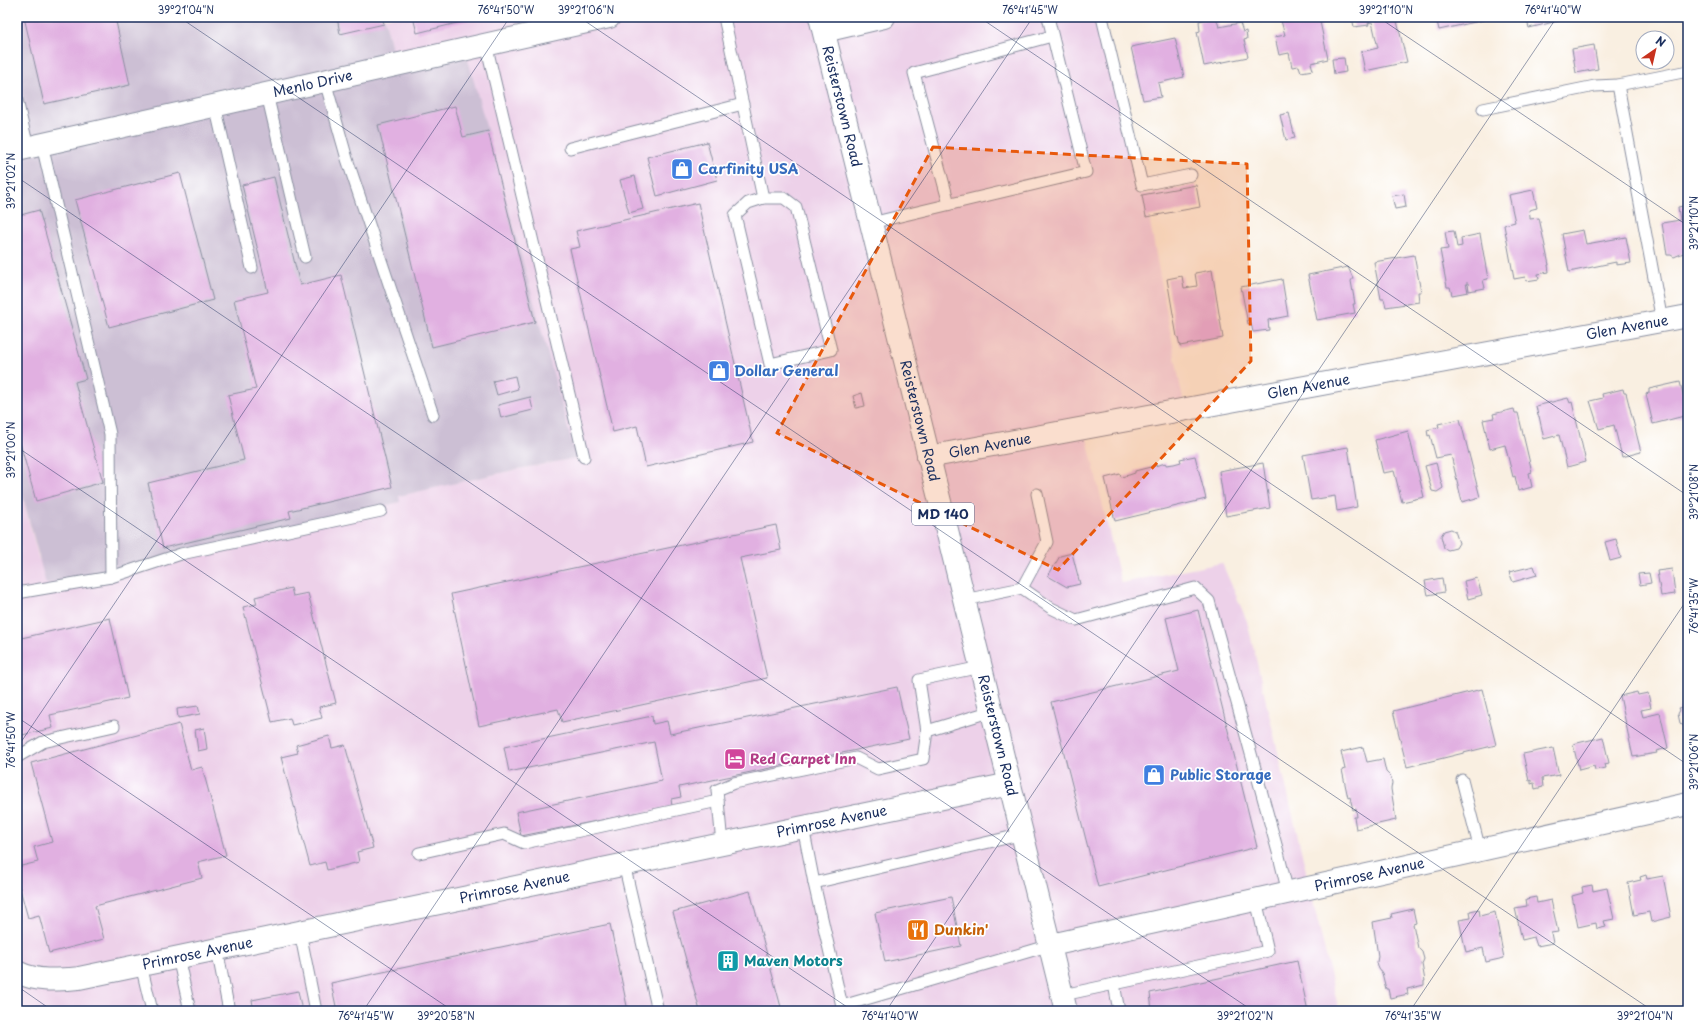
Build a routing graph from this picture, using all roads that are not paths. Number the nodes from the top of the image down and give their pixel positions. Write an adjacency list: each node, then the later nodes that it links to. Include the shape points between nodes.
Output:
1 (609, 17): 8 (street, Menlo Drive)
2 (724, 17): 14 (lane)
3 (884, 17): 6 (street)
4 (1048, 17): 7 (lane)
5 (1102, 17): 19 (lane, via 1142,185)
6 (822, 24): 22 (street, Reisterstown Road / MD 140)
7 (1052, 36): 21 (lane, via 914,73); 21 (lane, via 1086,172)
8 (486, 44): 10 (street, Menlo Drive); 28 (lane)
9 (1688, 71): 11 (lane)
10 (326, 81): 12 (street, Menlo Drive); 27 (lane, via 346,159)
11 (1618, 85): 16 (lane, via 1595,86); 26 (lane)
12 (267, 94): 15 (street, Menlo Drive); 23 (lane)
13 (17, 100): 17 (lane)
14 (743, 104): 18 (lane); 20 (lane)
15 (215, 105): 17 (street, Menlo Drive); 24 (lane)
16 (1483, 109)
17 (29, 147): 32 (lane, via 110,434)
18 (570, 148)
19 (1191, 175)
20 (763, 198): 20 (lane, via 784,198 796,207 831,350 770,364 735,215 748,203)
21 (949, 204): 22 (lane)
22 (871, 223): 29 (street, Reisterstown Road / MD 140)
23 (305, 257)
24 (252, 268)
25 (1688, 316): 26 (street, Glen Avenue)
26 (1662, 321): 29 (street, Glen Avenue)
27 (433, 415)
28 (584, 457)
29 (928, 457): 35 (street, Reisterstown Road / MD 140)
30 (1037, 494): 33 (lane, via 1047,542)
31 (382, 511): 32 (lane, via 180,554)
32 (111, 577): 34 (lane)
33 (1022, 588): 35 (lane); 52 (lane, via 1050,608 1076,620 1195,588 1209,601)
34 (17, 592)
35 (964, 600): 36 (street, Reisterstown Road / MD 140)
36 (981, 667): 37 (street, Reisterstown Road / MD 140); 39 (lane, via 919,680)
37 (992, 712): 39 (lane); 42 (street, Reisterstown Road / MD 140)
38 (114, 726): 40 (lane, via 43,742)
39 (927, 731): 43 (lane, via 923,759 878,769 856,758 734,783 717,790)
40 (17, 757)
41 (1462, 780): 48 (lane)
42 (1010, 784): 45 (street, Primrose Avenue); 46 (street, Reisterstown Road / MD 140)
43 (718, 801): 47 (lane); 49 (lane, via 524,843 504,834)
44 (1688, 804): 48 (street, Primrose Avenue)
45 (803, 827): 47 (street, Primrose Avenue); 51 (lane)
46 (1023, 834): 51 (lane); 55 (street, Reisterstown Road / MD 140)
47 (722, 844): 50 (street, Primrose Avenue)
48 (1480, 850): 52 (street, Primrose Avenue)
49 (419, 853)
50 (624, 864): 54 (street, Primrose Avenue); 66 (lane)
51 (814, 883): 55 (lane, via 842,1006)
52 (1288, 893): 53 (street, Primrose Avenue)
53 (1256, 900): 55 (street, Primrose Avenue); 60 (lane, via 1268,951)
54 (300, 932): 56 (street, Primrose Avenue); 65 (lane)
55 (1050, 945): 61 (street, Reisterstown Road / MD 140)
56 (217, 949): 57 (street, Primrose Avenue); 64 (lane)
57 (178, 957): 58 (street, Primrose Avenue); 63 (lane)
58 (141, 965): 59 (street, Primrose Avenue, via 56,980 38,979); 62 (lane)
59 (18, 973)
60 (1114, 984): 61 (lane); 67 (lane)
61 (1065, 1003)
62 (152, 1011)
63 (190, 1011)
64 (229, 1011)
65 (316, 1011)
66 (658, 1011)
67 (1119, 1011)

